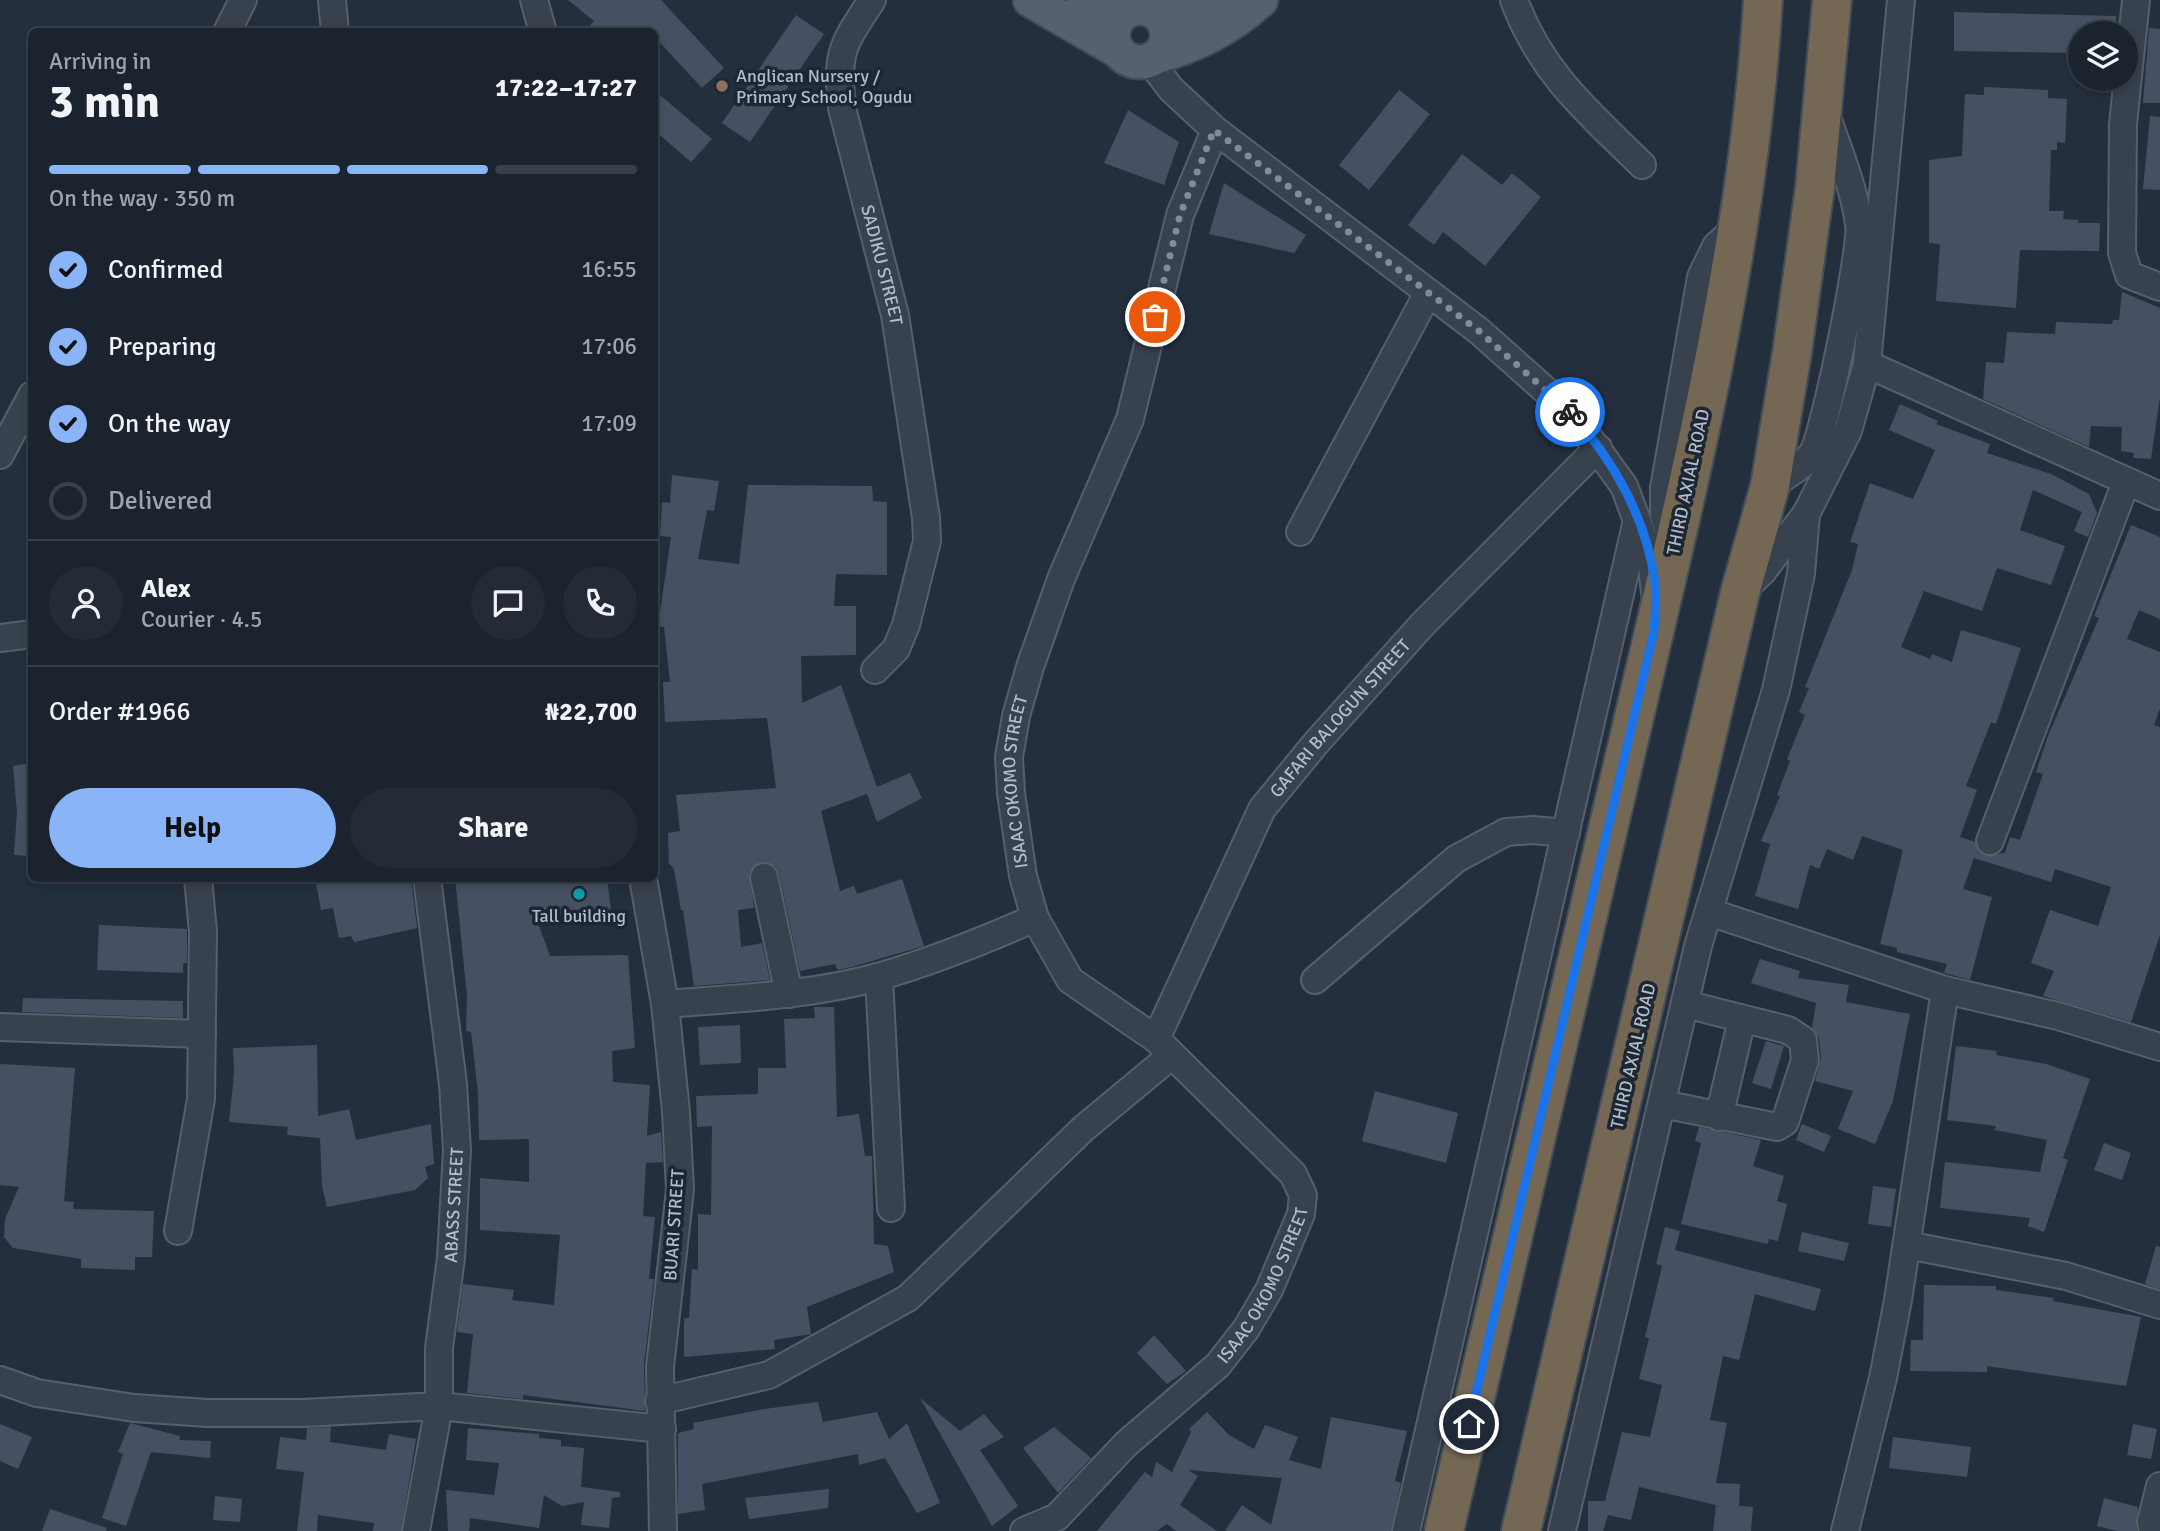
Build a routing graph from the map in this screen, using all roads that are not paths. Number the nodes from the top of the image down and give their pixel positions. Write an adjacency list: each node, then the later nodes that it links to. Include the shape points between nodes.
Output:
1 (243, 0): 15 (street)
2 (332, 0): 16 (street)
3 (534, 0): 17 (street)
4 (872, 0): 39 (street, SADIKU STREET, via 842,47 838,76 842,108 895,315 927,541 914,599 896,649)
5 (1030, 0): 18 (main road)
6 (1083, 0): 14 (main road, via 1111,12)
7 (1236, 0): 14 (main road, via 1194,13)
8 (1261, 0): 19 (main road, via 1202,41)
9 (1514, 0): 22 (street, via 1542,60)
10 (1763, 0): 36 (highway, THIRD AXIAL ROAD, via 1758,82 1739,225 1695,461)
11 (1832, 0): 20 (highway, THIRD AXIAL ROAD)
12 (1901, 0): 25 (street)
13 (2136, 0): 23 (street, via 2123,124 2122,253 2129,275)
14 (1144, 9): 18 (main road, via 1113,28); 19 (main road, via 1163,21 1167,39)
15 (229, 28)
16 (335, 28)
17 (542, 28)
18 (1118, 51): 19 (main road, via 1133,61)
19 (1152, 58): 21 (street, via 1171,89)
20 (1823, 104): 30 (highway, THIRD AXIAL ROAD); 30 (street, via 1860,227 1827,408 1813,453)
21 (1214, 130): 24 (street); 47 (street, ISAAC OKOMO STREET, via 1180,215 1130,419 1061,579 1016,716 1009,757 1011,793 1023,876)
22 (1642, 165)
23 (2160, 288)
24 (1427, 293): 27 (street, via 1529,373 1572,414); 34 (street)
25 (1867, 364): 29 (street); 32 (street, via 1848,431)
26 (28, 402): 28 (street)
27 (1598, 448): 33 (street, via 1624,486); 57 (street, GAFARI BALOGUN STREET, via 1422,625 1262,809)
28 (0, 455)
29 (2126, 482): 31 (street); 41 (street)
30 (1770, 486): 35 (highway, THIRD AXIAL ROAD)
31 (2160, 496)
32 (1806, 514): 35 (street, via 1763,571); 46 (street, via 1801,574 1776,690)
33 (1637, 520): 36 (street, via 1656,586); 40 (street)
34 (1300, 532)
35 (1740, 593): 76 (highway, THIRD AXIAL ROAD)
36 (1654, 631): 75 (highway, THIRD AXIAL ROAD)
37 (28, 634): 38 (street)
38 (0, 638)
39 (875, 670)
40 (1566, 833): 49 (street, via 1506,832 1456,859); 74 (street)
41 (1990, 841)
42 (764, 877): 51 (street)
43 (198, 882): 56 (street)
44 (428, 882): 67 (street, ABASS STREET, via 457,1150 451,1258 439,1348)
45 (644, 882): 52 (street, BUARI STREET)
46 (1709, 912): 50 (street); 53 (street)
47 (1035, 918): 48 (street, via 964,949); 57 (street, ISAAC OKOMO STREET, via 1070,980)
48 (879, 977): 51 (street); 61 (street)
49 (1315, 980)
50 (1945, 990): 58 (street, via 2057,1016); 63 (street)
51 (789, 994): 52 (street)
52 (665, 1004): 66 (street, BUARI STREET, via 680,1190)
53 (1685, 1004): 54 (street); 59 (street)
54 (1742, 1018): 60 (street); 60 (street, via 1788,1030 1803,1040 1805,1060 1785,1122 1763,1126)
55 (0, 1027): 56 (street)
56 (202, 1034): 62 (street, via 201,1099)
57 (1164, 1047): 66 (street, via 908,1298 769,1376); 70 (street, ISAAC OKOMO STREET, via 1293,1174 1303,1195 1301,1214 1269,1290 1218,1365 1126,1444)
58 (2160, 1047)
59 (1662, 1104): 60 (street); 77 (street)
60 (1719, 1117)
61 (891, 1208)
62 (178, 1231)
63 (1907, 1245): 64 (street, via 2042,1270); 78 (street, via 1883,1378)
64 (2160, 1305)
65 (0, 1380): 67 (street, via 84,1402 208,1413)
66 (659, 1401): 68 (street, BUARI STREET)
67 (439, 1406): 68 (street); 71 (street, ABASS STREET)
68 (662, 1429): 72 (street, BUARI STREET)
69 (2160, 1486): 79 (street, via 2151,1521)
70 (1058, 1524): 73 (street, ISAAC OKOMO STREET)
71 (416, 1531)
72 (663, 1531)
73 (1024, 1531)
74 (1406, 1531)
75 (1444, 1531)
76 (1521, 1531)
77 (1562, 1531)
78 (1845, 1531)
79 (2153, 1531)

